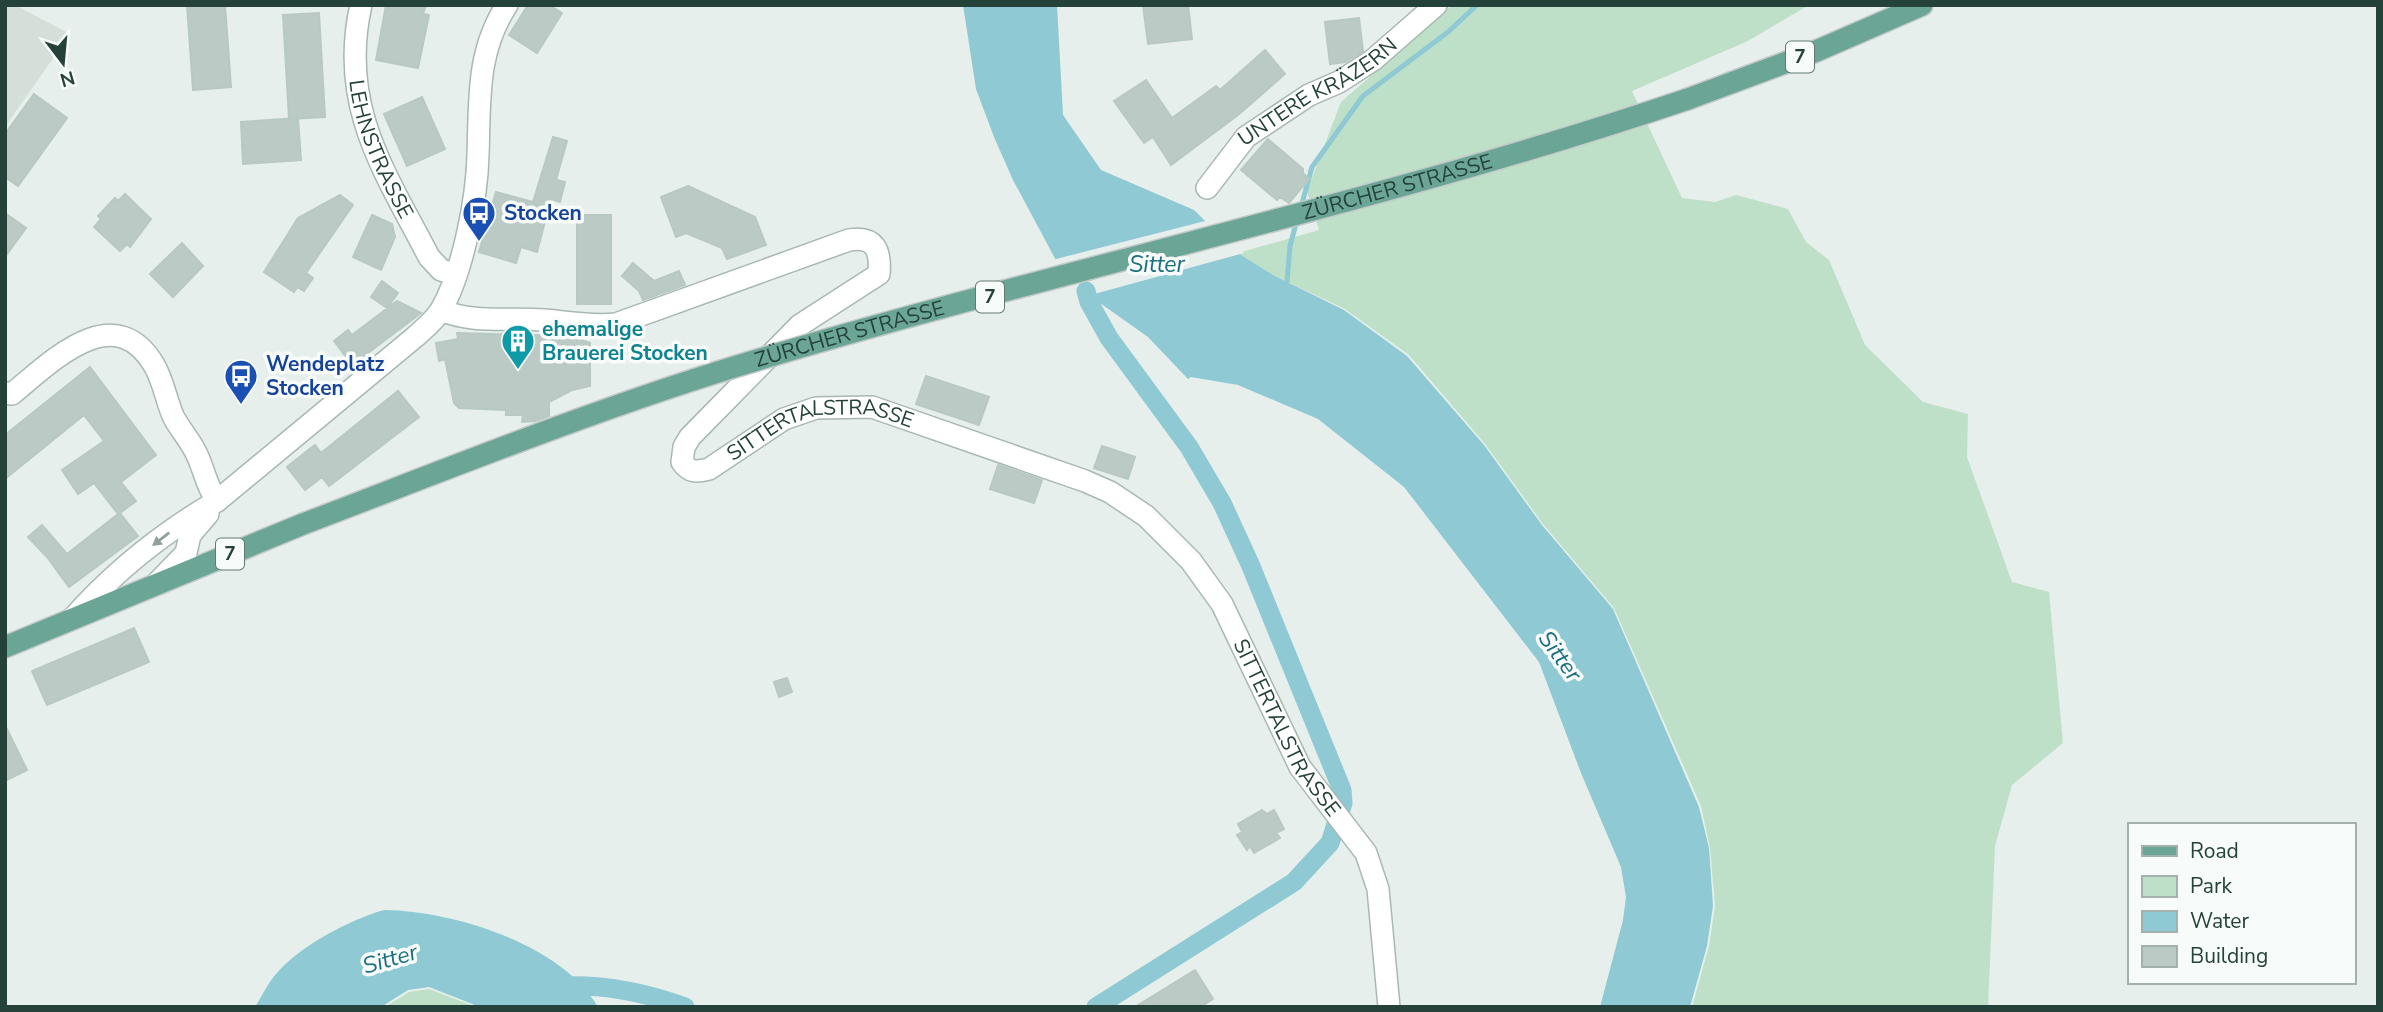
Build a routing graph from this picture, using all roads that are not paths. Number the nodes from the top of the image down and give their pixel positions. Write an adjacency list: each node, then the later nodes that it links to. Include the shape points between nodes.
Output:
1 (361, 5): 6 (street, LEHNSTRASSE, via 354,54 361,115 429,257 441,270)
2 (507, 5): 6 (street, via 492,31 481,70 475,185 468,233)
3 (1436, 5): 5 (street, UNTERE KRÄZERN, via 1373,60 1246,137)
4 (1921, 7): 11 (main road, ZÜRCHER STRASSE / 7, bridge, via 1688,99 1532,148 733,368 505,447)
5 (1207, 188)
6 (454, 274): 7 (street)
7 (441, 310): 9 (street, via 415,337); 15 (street, SITTERTALSTRASSE, via 470,318 616,324 849,240 869,241 880,253 879,274 800,325 690,437 682,463 688,470 709,469 784,419 816,408 872,407 1110,492 1146,516 1208,582 1235,626 1300,767 1366,853 1378,890)
8 (5, 393): 9 (street, via 12,394 76,343 104,336 129,340 155,367 177,424 197,454 208,489)
9 (217, 501): 10 (street, via 190,535); 13 (street, one-way to 13, via 187,518 104,583)
10 (186, 553): 11 (street); 12 (street)
11 (220, 558): 12 (main road, ZÜRCHER STRASSE / 7)
12 (157, 583): 13 (main road, ZÜRCHER STRASSE / 7)
13 (73, 618): 14 (main road, ZÜRCHER STRASSE / 7)
14 (5, 648)
15 (1389, 1007)

